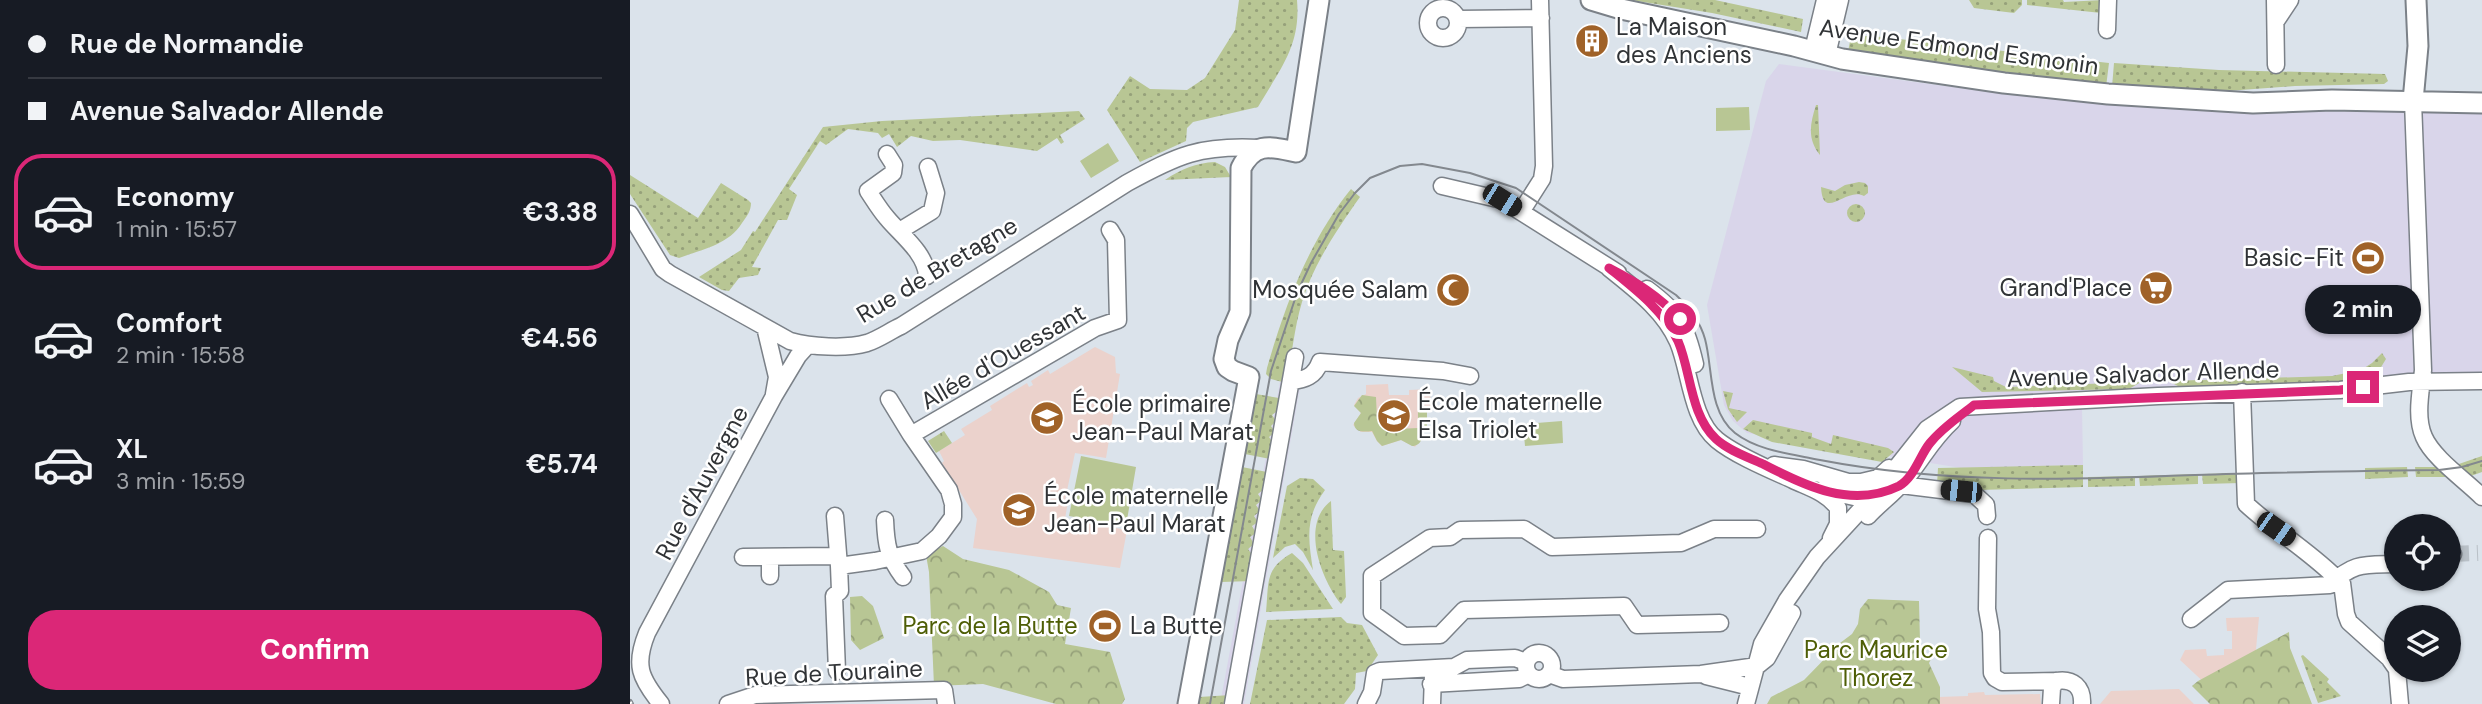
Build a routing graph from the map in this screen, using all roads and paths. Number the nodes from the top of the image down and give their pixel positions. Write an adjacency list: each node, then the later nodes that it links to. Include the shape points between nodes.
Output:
1 (1308, 0): 23 (main road)
2 (1319, 0): 23 (main road)
3 (1540, 0): 12 (street)
4 (1591, 0): 16 (main road, Avenue Edmond Esmonin)
5 (1825, 0): 16 (street)
6 (1840, 0): 16 (street)
7 (2108, 0): 15 (street)
8 (2275, 0): 14 (street)
9 (2290, 0): 14 (street)
10 (2416, 0): 19 (main road)
11 (2427, 0): 19 (main road, via 2428,55)
12 (1541, 18): 13 (street); 28 (street, via 1544,166 1542,178)
13 (1458, 19)
14 (2276, 21): 17 (street)
15 (2106, 30)
16 (1820, 53): 19 (main road, Avenue Edmond Esmonin, via 2004,83 2108,94 2253,103)
17 (2276, 65)
18 (2482, 90): 19 (main road)
19 (2419, 96): 20 (main road, via 2443,103); 40 (street)
20 (2482, 103)
21 (1213, 148): 22 (street, Rue de Bretagne); 26 (street); 35 (street, Rue de Bretagne, via 1164,163 1127,183 869,342)
22 (1259, 148): 23 (main road, Rue de Bretagne); 26 (main road, via 1248,154)
23 (1290, 151)
24 (887, 154): 30 (street, via 893,173 868,191)
25 (928, 167): 30 (street, via 936,193 932,211)
26 (1241, 167): 84 (main road, via 1240,312 1224,359 1233,372 1249,377)
27 (1442, 186): 28 (street, via 1502,200)
28 (1521, 212): 47 (street, via 1667,303 1690,342 1702,418 1716,439)
29 (630, 214): 33 (street, Rue de Bretagne, via 663,269)
30 (901, 230): 32 (street, via 926,267)
31 (1110, 230): 46 (street, Allée d'Ouessant, via 1116,240 1118,320 1095,328)
32 (927, 276)
33 (765, 327): 34 (street, Rue de Bretagne); 38 (street, Rue d'Auvergne)
34 (790, 341): 35 (street, Rue de Bretagne); 38 (street, Rue d'Auvergne)
35 (807, 346): 43 (street, Rue d'Auvergne)
36 (1295, 357): 39 (street)
37 (1470, 376): 39 (street, via 1320,362 1308,377)
38 (777, 377): 43 (street, Rue d'Auvergne)
39 (1291, 381): 85 (street)
40 (2421, 382): 41 (street, Avenue Salvador Allende); 42 (street, Avenue Salvador Allende); 53 (street, via 2421,426 2426,442)
41 (2482, 382)
42 (2242, 392): 45 (street, Avenue Salvador Allende); 71 (street, via 2246,504 2337,579 2349,622)
43 (774, 396): 82 (street, Rue d'Auvergne, via 641,648 641,674)
44 (889, 399): 46 (street, Allée d'Ouessant)
45 (1974, 405): 48 (street, Avenue Salvador Allende, via 1941,430); 50 (street, Avenue Salvador Allende, via 1960,407 1927,429)
46 (911, 435): 64 (street, via 949,490 953,517 922,551)
47 (1761, 463): 49 (street); 52 (street)
48 (1913, 470): 50 (street, Avenue Salvador Allende); 51 (street)
49 (1848, 482): 50 (street); 54 (street)
50 (1883, 485): 51 (street); 54 (street, Avenue Salvador Allende); 58 (street, Avenue Salvador Allende, via 1865,521)
51 (1923, 487): 56 (street, via 1975,494 1986,505)
52 (1813, 488): 54 (street); 61 (street, via 1838,508 1838,524)
53 (2482, 497)
54 (1861, 503): 58 (street, Avenue Salvador Allende); 61 (street, Avenue Salvador Allende)
55 (835, 516): 65 (street)
56 (1987, 516)
57 (885, 520): 64 (street)
58 (1856, 527): 72 (street, Avenue Salvador Allende, via 1808,586 1768,658)
59 (1757, 529): 70 (street, via 1714,529 1681,543 1552,547 1524,529 1460,530 1450,537 1430,538 1372,576 1372,612 1404,636 1440,635 1464,610 1623,606 1637,625)
60 (1987, 538): 78 (street, via 1992,673 2002,682)
61 (1827, 546): 72 (street, Avenue Salvador Allende, via 1787,600 1762,644)
62 (743, 557): 63 (street)
63 (769, 557): 65 (street); 67 (street)
64 (889, 560): 65 (street); 68 (street)
65 (838, 561): 74 (street, via 840,591 834,596)
66 (2384, 564): 69 (street, via 2360,565 2330,585 2228,590)
67 (770, 576)
68 (903, 577)
69 (2191, 619)
70 (1720, 623)
71 (2384, 654)
72 (1757, 666): 76 (street); 80 (street, Avenue Salvador Allende)
73 (1528, 668): 75 (street, via 1540,679); 75 (street, via 1535,653 1547,655 1552,662); 77 (street, via 1519,679); 77 (street, via 1516,658 1467,660)
74 (837, 671)
75 (1549, 674): 76 (street, via 1563,679)
76 (1701, 674): 80 (street)
77 (1432, 677): 86 (street, via 1375,673); 87 (street)
78 (2056, 681): 89 (street); 90 (street, via 2077,684)
79 (2398, 682): 91 (street)
80 (1750, 687): 88 (street, Avenue Salvador Allende)
81 (945, 697): 83 (street, Rue de Touraine, via 755,695)
82 (660, 704)
83 (728, 704)
84 (1188, 704)
85 (1233, 704)
86 (1366, 704)
87 (1432, 704)
88 (1746, 704)
89 (2051, 704)
90 (2082, 704)
91 (2400, 704)

